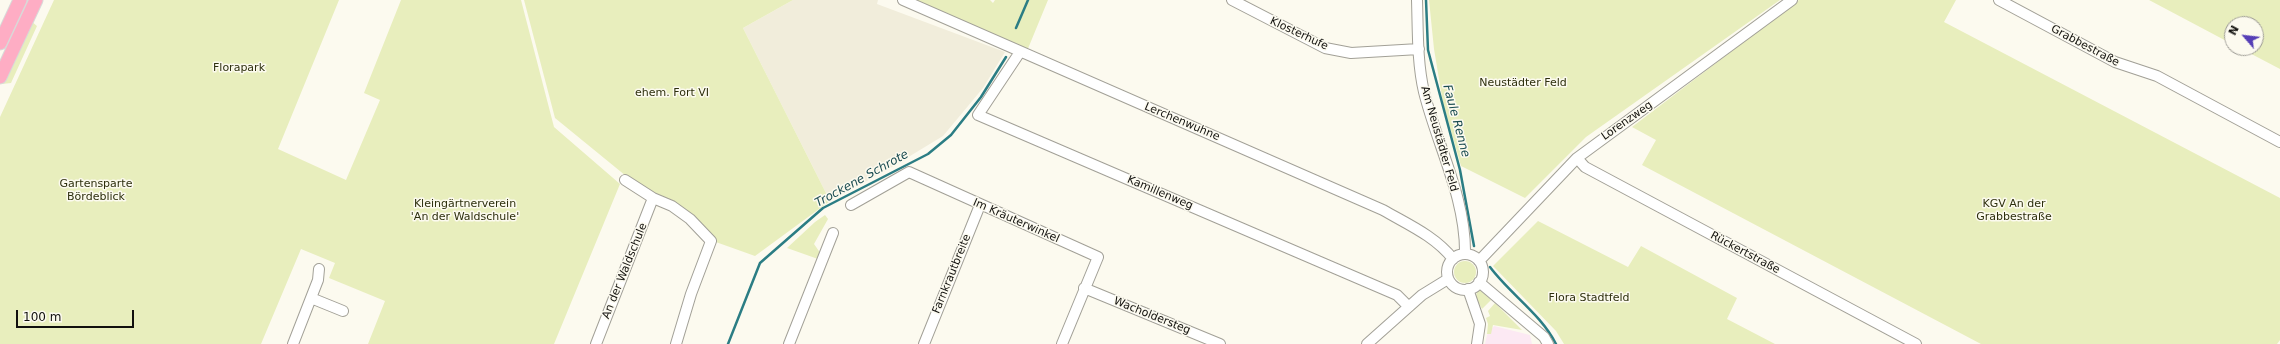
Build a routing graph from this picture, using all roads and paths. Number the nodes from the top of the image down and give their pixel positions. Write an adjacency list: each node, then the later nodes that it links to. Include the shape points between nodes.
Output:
1 (20, 0): 8 (main road)
2 (36, 0): 11 (main road)
3 (903, 0): 10 (street, Lerchenwuhne)
4 (1232, 0): 9 (street, Klosterhufe, via 1326,48 1351,52)
5 (1417, 0): 9 (street, Am Neustädter Feld)
6 (1792, 0): 13 (street, Lorenzweg)
7 (1999, 0): 12 (street, Grabbestraße, via 2115,62 2157,76)
8 (0, 43)
9 (1419, 49): 19 (street, Am Neustädter Feld, via 1423,90 1454,187)
10 (1020, 52): 20 (street, Lerchenwuhne, via 1383,210 1426,235); 28 (street, Kamillenweg, via 978,115 1397,295)
11 (0, 77)
12 (2280, 142)
13 (1577, 158): 21 (street, Lorenzweg); 40 (street, Rückertstraße, via 1585,168)
14 (625, 180): 15 (street)
15 (654, 198): 31 (street, An der Waldschule); 32 (street, via 690,219 711,241)
16 (851, 205): 17 (street, Im Kräuterwinkel, via 909,172)
17 (980, 205): 25 (street, Im Kräuterwinkel, via 1098,257); 34 (street, Farnkrautbreite)
18 (833, 233): 33 (street)
19 (1466, 254): 20 (street); 21 (street)
20 (1453, 259): 23 (street, via 1447,268)
21 (1478, 261): 24 (street, via 1482,271)
22 (319, 269): 27 (street)
23 (1448, 279): 26 (street, via 1456,288); 28 (street)
24 (1479, 282): 26 (street); 39 (street, via 1544,337)
25 (1084, 288): 35 (street, Im Kräuterwinkel); 36 (street, Wacholdersteg)
26 (1468, 289): 38 (street, via 1480,324)
27 (311, 298): 29 (street); 30 (street)
28 (1408, 306): 37 (street)
29 (343, 312)
30 (293, 344)
31 (596, 344)
32 (676, 344)
33 (790, 344)
34 (924, 344)
35 (1062, 344)
36 (1220, 344)
37 (1367, 344)
38 (1477, 344)
39 (1548, 344)
40 (1916, 344)

